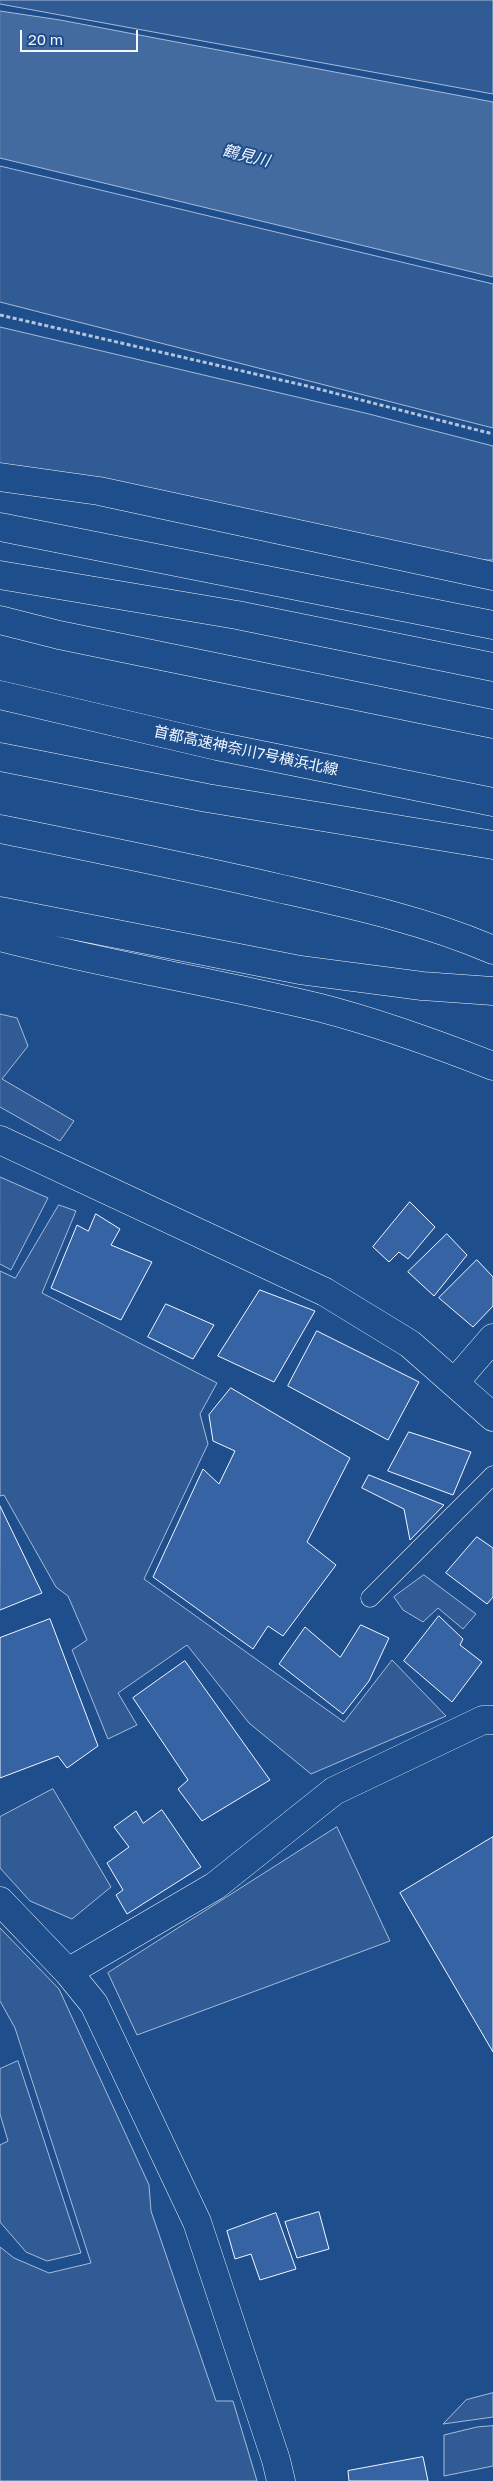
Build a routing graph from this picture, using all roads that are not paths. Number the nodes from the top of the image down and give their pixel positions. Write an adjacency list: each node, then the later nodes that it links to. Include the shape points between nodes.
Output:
1 (0, 477): 4 (main road, via 99,491)
2 (0, 527): 6 (main road)
3 (0, 575): 7 (main road, via 237,615)
4 (493, 576)
5 (0, 620): 9 (main road)
6 (493, 625)
7 (493, 667)
8 (0, 695): 11 (main road, 首都高速神奈川7号横浜北線, via 217,746)
9 (493, 724)
10 (0, 757): 13 (main road, via 207,798)
11 (493, 802)
12 (0, 829): 16 (main road, via 334,901 453,933)
13 (493, 845)
14 (0, 911): 17 (main road, via 300,970 422,986)
15 (0, 937): 18 (main road, via 75,957 322,1009)
16 (493, 950)
17 (493, 991)
18 (493, 1066)
19 (0, 1140): 21 (main road, via 325,1292 410,1344)
20 (493, 1338): 21 (main road)
21 (455, 1382): 22 (main road)
22 (493, 1418)
23 (493, 1475): 24 (lane)
24 (370, 1598)
25 (493, 1720): 27 (main road, via 483,1720 334,1791 215,1886)
26 (0, 1901): 27 (main road)
27 (68, 1972): 28 (main road, via 94,2004 197,2222)
28 (281, 2481)

